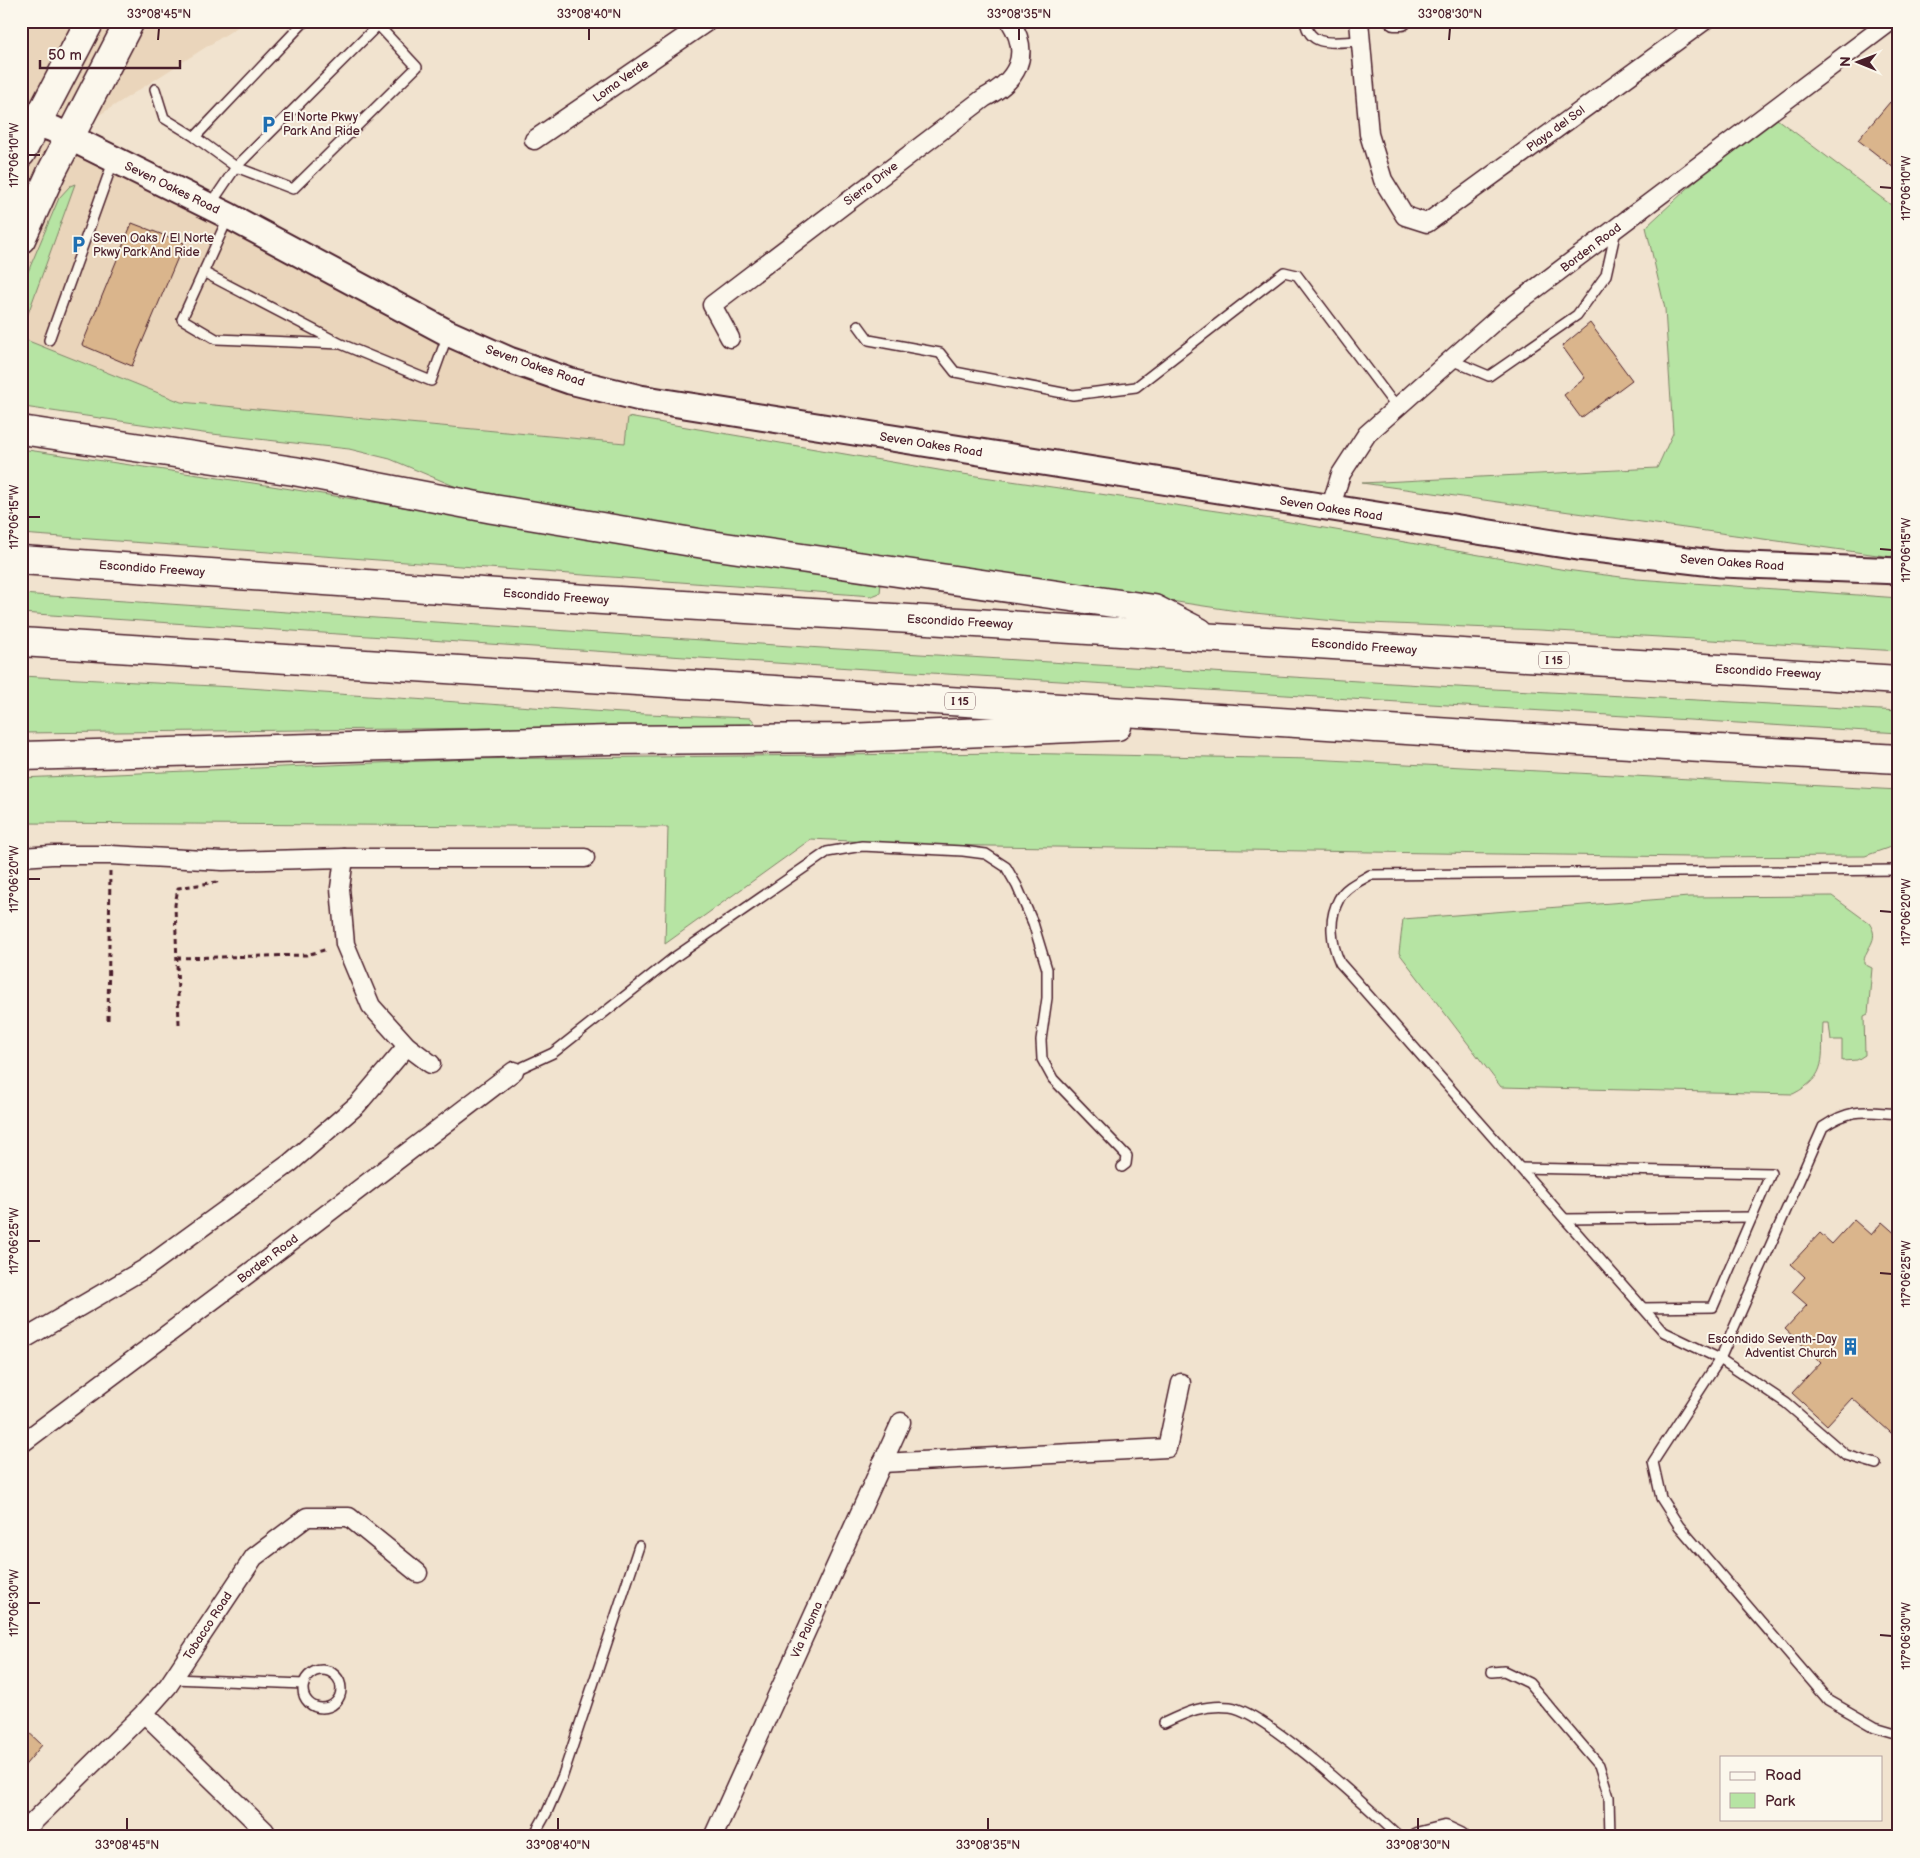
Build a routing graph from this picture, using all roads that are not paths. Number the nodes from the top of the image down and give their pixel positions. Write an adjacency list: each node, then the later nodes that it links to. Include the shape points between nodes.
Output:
1 (90, 21): 15 (main road)
2 (130, 21): 16 (main road)
3 (305, 21): 17 (lane)
4 (708, 21): 18 (street, Loma Verde)
5 (1010, 21): 28 (street, Sierra Drive, via 1018,33 1021,58 1018,69 1006,83 712,305)
6 (1305, 21): 13 (lane, via 1308,35 1321,42)
7 (1359, 21): 13 (street)
8 (1394, 21): 9 (street)
9 (1402, 21)
10 (1704, 21): 13 (street, Playa del Sol, via 1428,222 1405,216 1383,180 1369,134)
11 (1891, 21): 23 (street, Borden Road)
12 (377, 23): 21 (lane); 21 (lane, via 417,67 293,189)
13 (1361, 41)
14 (155, 89): 17 (lane, via 164,118)
15 (29, 121): 16 (street, Seven Oakes Road); 19 (main road)
16 (70, 137): 20 (street, Seven Oakes Road); 24 (main road)
17 (195, 137): 21 (lane)
18 (534, 140)
19 (21, 153)
20 (114, 159): 22 (street, Seven Oakes Road); 29 (lane)
21 (236, 167): 22 (lane, via 220,194)
22 (219, 211): 25 (lane); 27 (street, Seven Oakes Road)
23 (1616, 229): 31 (street, Borden Road, via 1506,312); 31 (lane, via 1606,275 1577,315 1489,376)
24 (21, 239)
25 (203, 272): 30 (lane); 30 (lane, via 182,319 216,339)
26 (858, 325): 32 (lane, via 869,340 940,353 955,372 1073,395 1136,387 1284,272 1297,275)
27 (448, 333): 30 (lane, via 430,381); 34 (street, Seven Oakes Road, via 509,360 570,381 640,398)
28 (730, 338)
29 (49, 340)
30 (341, 344)
31 (1451, 360): 32 (street, Borden Road)
32 (1397, 408): 34 (street, Borden Road, via 1367,434 1341,474)
33 (21, 430): 37 (main road, via 294,471 493,509 704,544 1154,609)
34 (1330, 509): 36 (street, Seven Oakes Road, via 1578,547 1721,564)
35 (21, 560): 37 (main road, Escondido Freeway / I 15)
36 (1899, 571)
37 (1209, 637): 39 (main road, Escondido Freeway / I 15)
38 (21, 642): 40 (main road, I 15)
39 (1899, 680)
40 (1238, 719): 41 (main road, via 848,738 610,740); 42 (main road, I 15)
41 (21, 756)
42 (1899, 760)
43 (21, 858): 44 (street, via 52,855 223,861)
44 (344, 858): 45 (street); 47 (street, via 340,888 345,944 371,1006)
45 (586, 858)
46 (1899, 870): 52 (lane, via 1370,876 1351,886 1339,898 1332,920 1332,945 1340,963)
47 (407, 1046): 48 (street); 56 (street, via 356,1105 290,1163 146,1268)
48 (431, 1064)
49 (514, 1071): 51 (lane, via 553,1053 672,959 827,852 862,846 986,854 1006,867 1017,886 1047,969 1048,998 1040,1040 1042,1059 1052,1079 1127,1156); 60 (street, Borden Road)
50 (1899, 1114): 57 (lane, via 1858,1111 1840,1116 1823,1127)
51 (1122, 1167)
52 (1519, 1168): 53 (lane, via 1771,1172); 54 (lane)
53 (1752, 1217): 54 (lane); 55 (lane, via 1713,1307)
54 (1565, 1219): 55 (lane)
55 (1643, 1308): 57 (lane, via 1664,1332)
56 (21, 1341)
57 (1720, 1359): 62 (lane, via 1786,1403 1846,1455); 70 (lane, via 1653,1462 1661,1498 1679,1526 1828,1700 1875,1727)
58 (1181, 1383): 61 (street, via 1167,1448)
59 (901, 1422): 61 (street, Via Paloma)
60 (21, 1444)
61 (882, 1463): 74 (street, Via Paloma)
62 (1876, 1464)
63 (639, 1546): 73 (lane, via 563,1776)
64 (418, 1573): 66 (street, Tobacco Road, via 349,1516 307,1517 254,1557)
65 (1492, 1672): 78 (lane, via 1504,1671 1529,1683 1599,1765 1609,1797)
66 (173, 1680): 67 (lane); 68 (street, Tobacco Road)
67 (304, 1684): 67 (lane, via 305,1697 320,1708 332,1706 340,1696 338,1678 328,1671 310,1674)
68 (144, 1713): 71 (street); 72 (street, Tobacco Road)
69 (1164, 1723): 75 (lane, via 1195,1708 1232,1707 1264,1722)
70 (1899, 1734)
71 (264, 1831)
72 (21, 1834)
73 (533, 1837)
74 (713, 1837)
75 (1400, 1837)
76 (1417, 1837): 77 (street, via 1445,1830)
77 (1460, 1837)
78 (1610, 1837)

